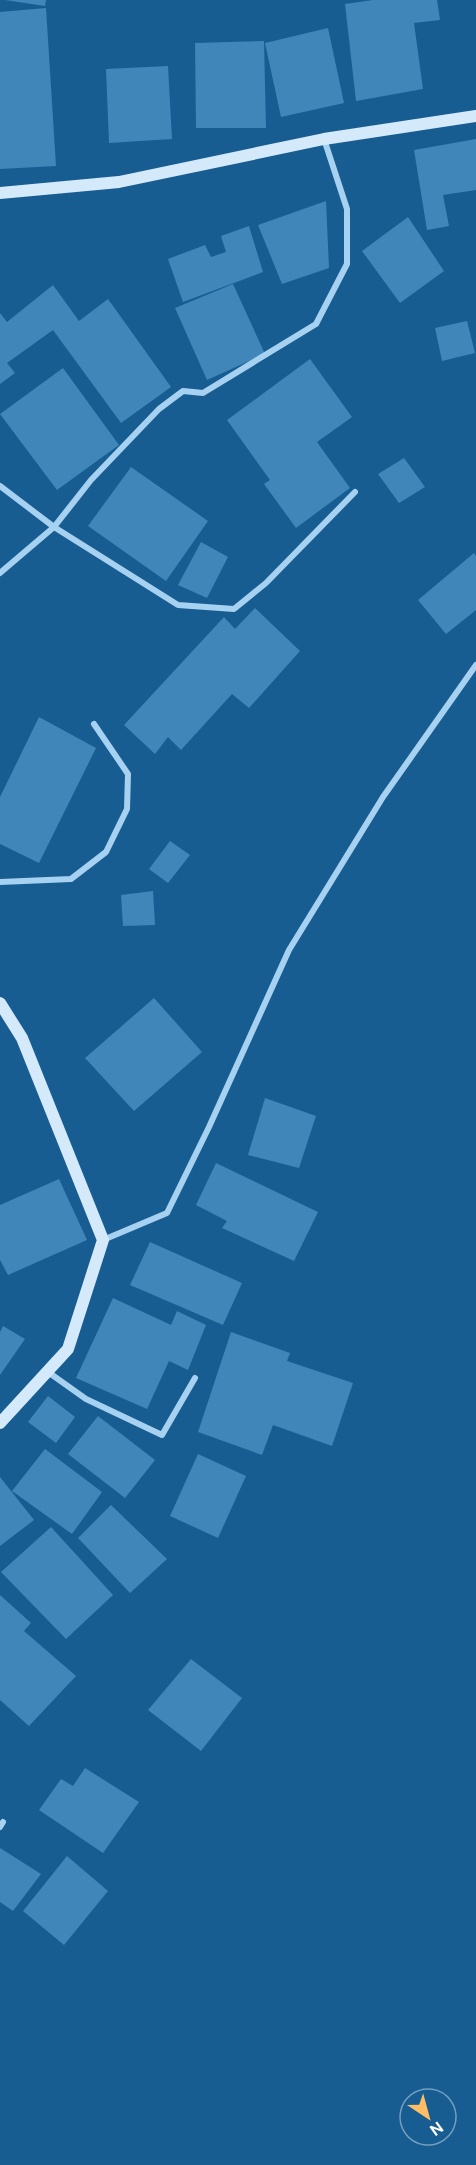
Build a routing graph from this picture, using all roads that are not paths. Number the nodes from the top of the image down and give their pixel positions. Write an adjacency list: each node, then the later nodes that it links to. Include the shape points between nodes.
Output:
1 (476, 116): 2 (street)
2 (324, 139): 3 (street, via 119,182); 6 (street, via 347,209 347,264 316,324 203,393 183,391 159,408 91,480)
3 (0, 193)
4 (0, 486): 6 (street)
5 (355, 492): 6 (street, via 266,583 234,609 178,605)
6 (54, 527): 7 (street)
7 (0, 573)
8 (476, 665): 12 (street, via 383,797 289,950 166,1213)
9 (94, 724): 10 (street, via 128,774 127,809 106,852 71,879)
10 (0, 882)
11 (0, 1003): 12 (street, via 22,1038)
12 (103, 1240): 13 (street, via 68,1349)
13 (47, 1372): 14 (street, via 86,1399 162,1435); 15 (street)
14 (195, 1378)
15 (0, 1423)

